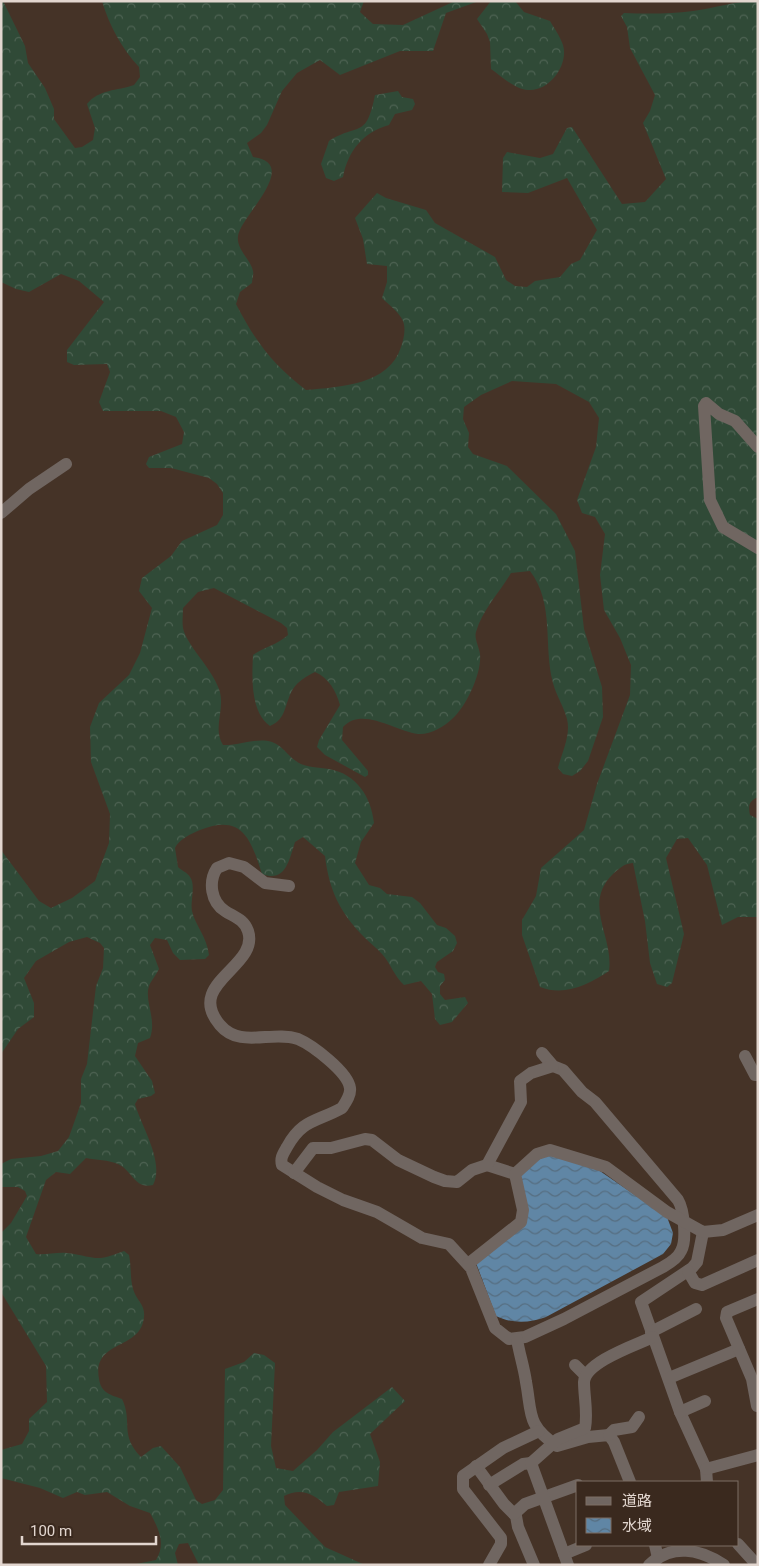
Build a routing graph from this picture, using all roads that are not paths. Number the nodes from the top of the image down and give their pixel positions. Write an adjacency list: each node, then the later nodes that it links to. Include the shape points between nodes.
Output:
1 (758, 447): 4 (street, via 734,421 706,403 710,500 722,527)
2 (66, 464): 3 (street)
3 (1, 513)
4 (758, 548)
5 (288, 886): 11 (street, via 265,883 236,864 224,864 214,873 215,898 225,911 244,924 249,941 244,956 217,983 211,1005 215,1019 233,1036 298,1039 318,1051 348,1081 350,1094 342,1108 314,1119 293,1136 281,1161)
6 (542, 1053): 8 (street)
7 (745, 1056): 9 (street)
8 (553, 1066): 10 (street, via 520,1081 521,1102); 14 (street, via 563,1070 595,1102 653,1168 681,1205)
9 (758, 1075)
10 (487, 1165): 11 (street, via 472,1170 457,1182 445,1181 398,1160 372,1140 358,1139 331,1148 313,1148); 12 (street)
11 (294, 1173): 17 (street, via 334,1196 377,1212 422,1238 449,1244)
12 (516, 1174): 14 (street, via 543,1151 590,1160 606,1167); 17 (street, via 523,1210 521,1222)
13 (757, 1218): 15 (street, via 723,1230)
14 (683, 1220): 15 (street); 22 (street, via 682,1250 672,1262 564,1319)
15 (703, 1232): 18 (street, via 697,1262)
16 (758, 1260): 18 (street, via 702,1285 695,1283)
17 (468, 1264): 22 (street, via 495,1328 505,1337)
18 (688, 1271): 21 (street, via 641,1302)
19 (758, 1300): 23 (street, via 727,1312 720,1320)
20 (696, 1310): 21 (street)
21 (652, 1334): 25 (street, via 591,1368); 26 (street)
22 (517, 1339): 32 (street, via 529,1412)
23 (739, 1349): 26 (street); 27 (street)
24 (575, 1365): 25 (street)
25 (586, 1375): 34 (street, via 585,1428)
26 (669, 1378): 30 (street)
27 (756, 1386): 29 (street)
28 (705, 1401): 30 (street)
29 (757, 1406)
30 (680, 1412): 38 (street)
31 (639, 1417): 33 (street, via 632,1427 614,1430)
32 (540, 1431): 34 (street); 37 (street, via 503,1448)
33 (609, 1435): 34 (street, via 588,1437 561,1446); 39 (street)
34 (552, 1443): 36 (street)
35 (758, 1455): 38 (street)
36 (531, 1463): 41 (street, via 523,1464); 43 (street)
37 (476, 1466): 41 (street); 51 (street, via 465,1473 462,1485 501,1538)
38 (706, 1469): 40 (street)
39 (630, 1481)
40 (707, 1481)
41 (489, 1485): 44 (street)
42 (576, 1486): 43 (street)
43 (543, 1497): 44 (street, via 526,1504); 48 (street)
44 (514, 1514): 50 (street)
45 (739, 1545): 53 (street)
46 (585, 1546): 48 (street)
47 (655, 1546): 49 (street)
48 (565, 1561)
49 (654, 1562): 52 (street, via 675,1551 692,1550)
50 (533, 1564)
51 (489, 1565)
52 (724, 1565)
53 (758, 1565)

